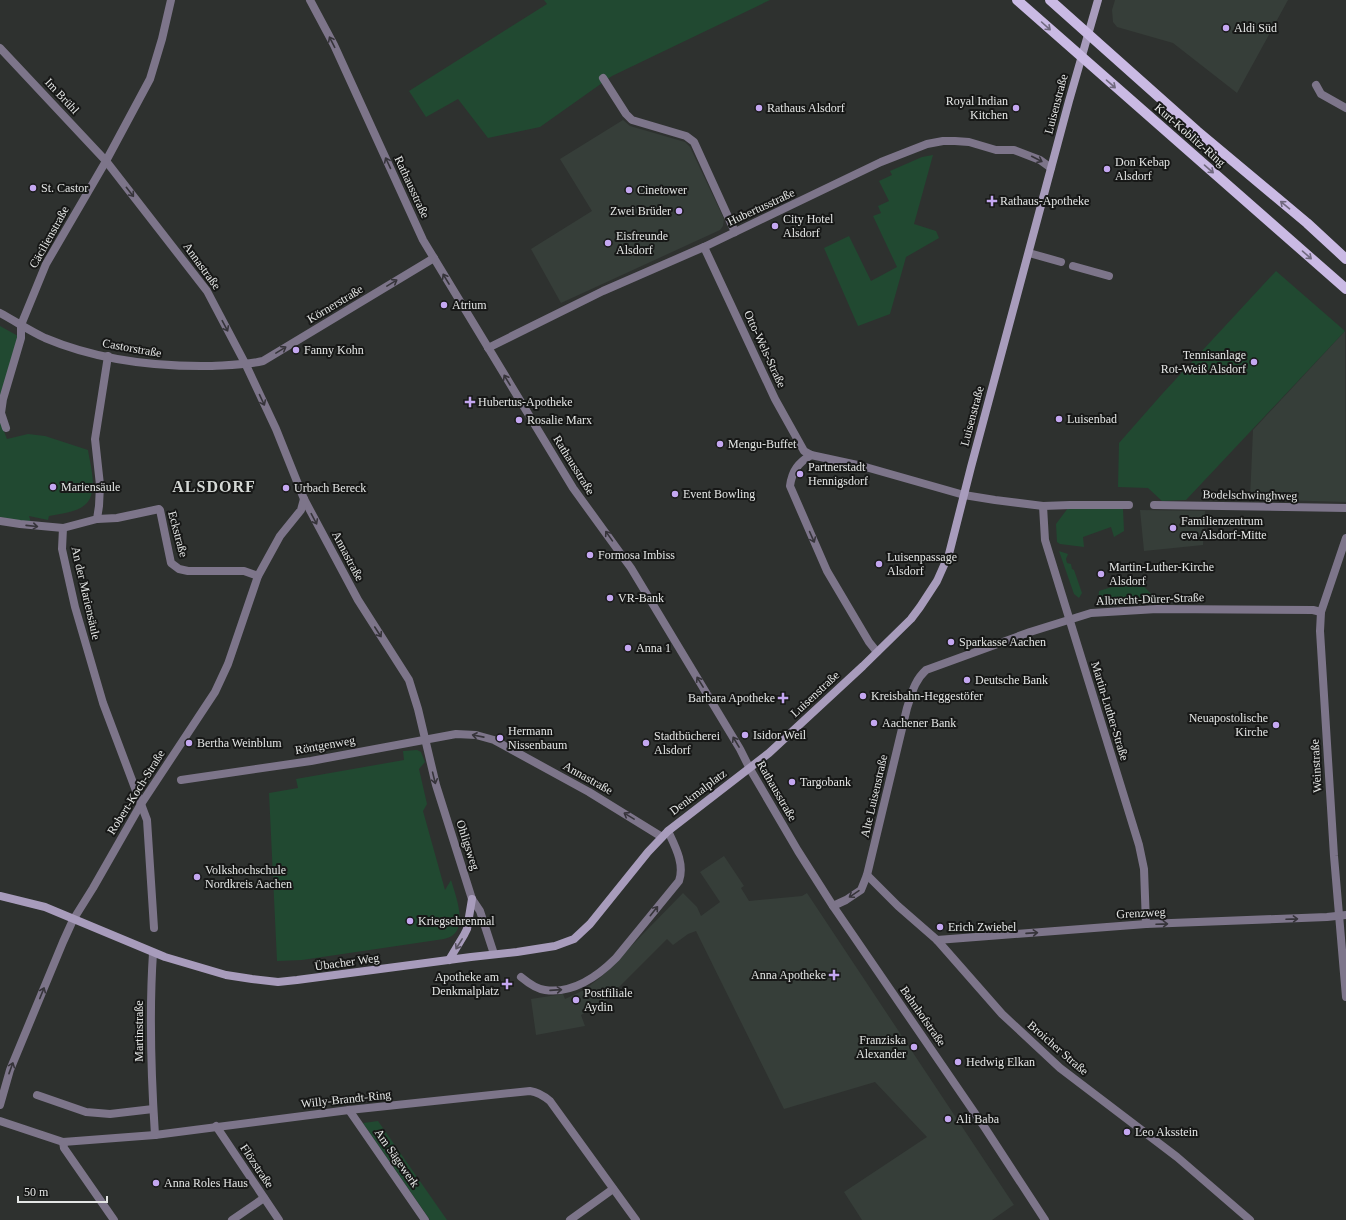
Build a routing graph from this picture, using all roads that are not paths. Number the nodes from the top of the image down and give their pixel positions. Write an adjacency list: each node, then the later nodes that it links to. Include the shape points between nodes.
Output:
1 (171, 0): 12 (street, Cäcilienstraße, via 150,79)
2 (310, 0): 17 (street, Rathausstraße, one-way to 2, via 423,240 334,45)
3 (1017, 0): 8 (main road, Kurt-Koblitz-Ring, one-way to 8)
4 (1050, 0): 6 (main road, Kurt-Koblitz-Ring)
5 (1098, 0): 6 (main road, Luisenstraße)
6 (1089, 34): 8 (main road, Luisenstraße); 18 (main road, Kurt-Koblitz-Ring, one-way to 6)
7 (0, 48): 12 (street, Im Brühl)
8 (1082, 58): 13 (main road, Luisenstraße); 22 (main road, Kurt-Koblitz-Ring, one-way to 22)
9 (603, 78): 14 (street, via 632,120 686,136 694,142)
10 (1316, 85): 11 (street, via 1321,94)
11 (1346, 108)
12 (106, 161): 24 (street, Cäcilienstraße, via 46,264); 27 (street, Annastraße, one-way to 27, via 207,291)
13 (1051, 168): 14 (street, Hubertusstraße, one-way to 13, via 881,162 927,144 944,141 969,142 996,150 1014,150 1040,160); 16 (main road, Luisenstraße)
14 (735, 232): 15 (street, Hubertusstraße)
15 (704, 247): 25 (street, Hubertusstraße, via 603,291); 29 (street, Otto-Wels-Straße, via 774,399 800,446)
16 (1029, 253): 19 (street); 30 (main road, Luisenstraße)
17 (434, 258): 25 (street, Rathausstraße, one-way to 17); 27 (street, Körnerstraße, one-way to 17, via 263,361)
18 (1346, 259)
19 (1061, 262)
20 (1072, 266): 21 (street)
21 (1109, 276)
22 (1346, 289)
23 (0, 313): 24 (street, Castorstraße)
24 (21, 325): 26 (street, Castorstraße, via 64,345); 28 (street, Cäcilienstraße, via 21,338 2,406 1,413)
25 (488, 348): 46 (street, Rathausstraße, one-way to 25, via 631,568 572,488)
26 (108, 356): 27 (street, Castorstraße, via 162,365); 36 (street, via 95,439 100,485)
27 (246, 365): 31 (street, Annastraße, one-way to 31, via 276,429)
28 (6, 428)
29 (811, 455): 30 (street, via 862,466); 43 (street, one-way to 43, via 795,468 790,486 827,571)
30 (964, 495): 32 (street); 43 (main road, Luisenstraße, via 949,554 937,581 911,618)
31 (304, 499): 40 (street, Robert-Koch-Straße, via 301,510 280,536); 45 (street, Annastraße, one-way to 45, via 358,600 409,680)
32 (1044, 506): 33 (street); 42 (street, Martin-Luther-Straße, via 1045,540)
33 (1129, 506)
34 (1154, 506): 35 (street, Bodelschwinghweg)
35 (1346, 508)
36 (97, 519): 38 (street); 40 (street, Eckstraße, via 117,518 159,509 171,562 179,569 244,571)
37 (0, 521): 38 (street, one-way to 38)
38 (64, 528): 48 (street, An der Mariensäule, via 62,549 75,607 103,703)
39 (1346, 538): 41 (street, Weinstraße)
40 (258, 576): 48 (street, Robert-Koch-Straße, via 216,692)
41 (1321, 612): 42 (street, Albrecht-Dürer-Straße, via 1157,609 1091,613); 54 (street, Weinstraße, via 1320,631 1334,856)
42 (1070, 619): 44 (street, Albrecht-Dürer-Straße, via 926,670); 56 (street, Martin-Luther-Straße, via 1139,845 1144,869)
43 (877, 652): 46 (main road, Luisenstraße)
44 (919, 676): 50 (street, Alte Luisenstraße, via 904,721)
45 (425, 740): 47 (street, Röntgenweg, via 311,761); 49 (street, Annastraße, one-way to 45, via 494,740 476,735 456,734); 52 (street, Ohligsweg, one-way to 52, via 436,785)
46 (750, 769): 49 (main road, Denkmalplatz); 53 (street, Rathausstraße)
47 (182, 780)
48 (141, 804): 55 (street, Robert-Koch-Straße); 57 (street, via 147,820)
49 (665, 834): 60 (main road, Übacher Weg, via 590,924 574,939 555,946); 62 (street, one-way to 49, via 544,990 569,988 589,980 611,963 679,880 681,874 677,850)
50 (868, 875): 53 (street, Alte Luisenstraße, one-way to 53, via 861,890); 58 (street, Broicher Straße)
51 (0, 896): 55 (main road, Übacher Weg, via 45,908)
52 (472, 899): 60 (street, Ohligsweg, via 480,911); 61 (main road, one-way to 61, via 467,929)
53 (833, 906): 80 (street, Bahnhofstraße)
54 (1343, 915): 56 (street, Grenzweg, one-way to 54); 63 (street, Weinstraße)
55 (73, 920): 59 (main road, Übacher Weg); 65 (street, Robert-Koch-Straße, one-way to 55, via 10,1070)
56 (1146, 924): 58 (street, Grenzweg, one-way to 56)
57 (154, 928)
58 (937, 940): 81 (street, Broicher Straße, via 1002,1014 1060,1068 1177,1156)
59 (153, 953): 61 (main road, Übacher Weg, via 226,975 278,982); 66 (street, Martinstraße)
60 (494, 954): 61 (main road, Übacher Weg)
61 (449, 960)
62 (521, 977)
63 (1346, 997)
64 (37, 1095): 66 (street, via 86,1112 110,1114)
65 (0, 1105)
66 (153, 1109): 70 (street, Martinstraße)
67 (349, 1110): 69 (street, Willy-Brandt-Ring); 72 (street, Willy-Brandt-Ring, via 536,1092 550,1101); 77 (street, Am Sägewerk)
68 (0, 1121): 71 (street, Willy-Brandt-Ring)
69 (216, 1126): 70 (street, Willy-Brandt-Ring); 73 (street, Flözstraße)
70 (155, 1134): 71 (street, Willy-Brandt-Ring)
71 (63, 1142): 74 (street, via 64,1148)
72 (614, 1189): 78 (street); 79 (street, Willy-Brandt-Ring)
73 (264, 1198): 75 (street); 76 (street, Flözstraße)
74 (114, 1220)
75 (232, 1220)
76 (279, 1220)
77 (425, 1220)
78 (570, 1220)
79 (636, 1220)
80 (1045, 1220)
81 (1250, 1220)

